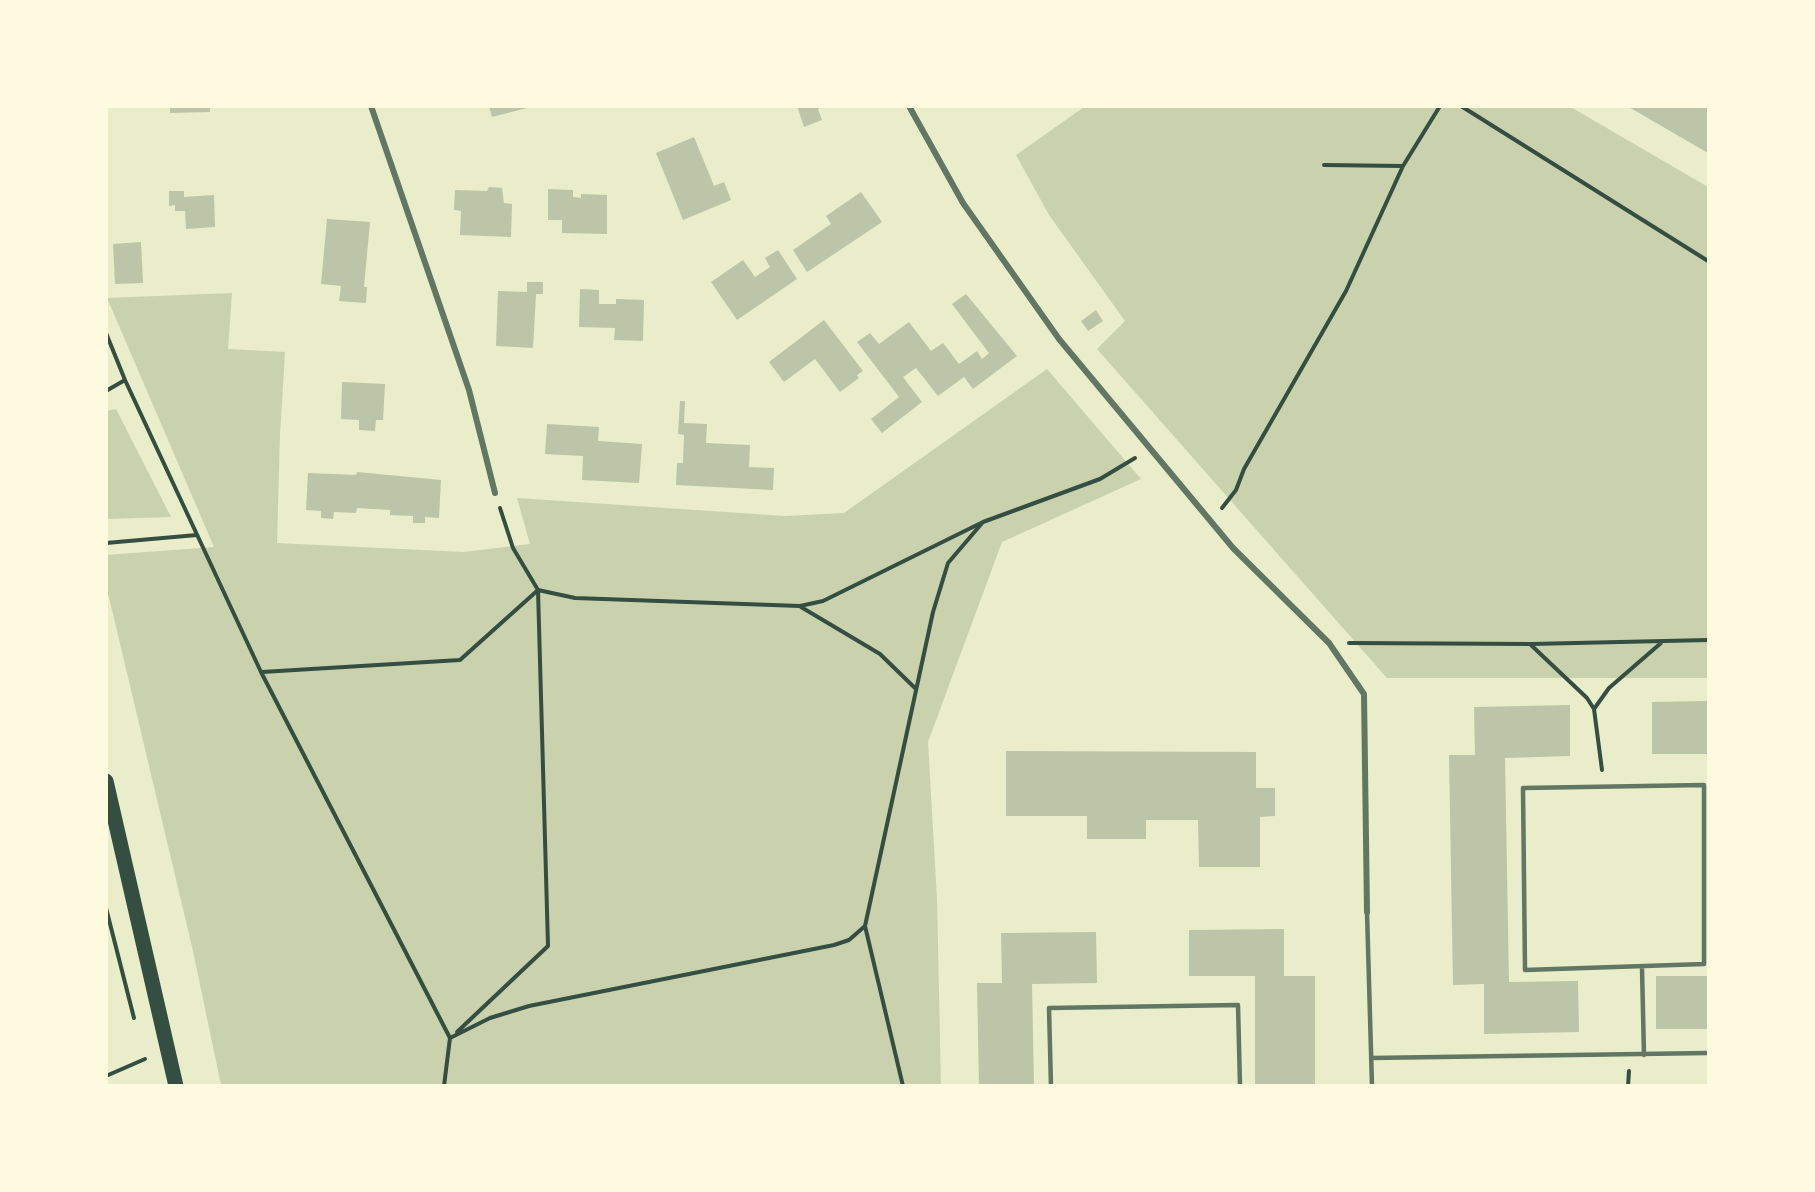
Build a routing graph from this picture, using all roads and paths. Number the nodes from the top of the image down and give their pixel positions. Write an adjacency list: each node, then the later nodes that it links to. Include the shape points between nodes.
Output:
1 (371, 106): 12 (street, via 469,390)
2 (909, 106): 11 (street, via 963,204 1059,339)
3 (1440, 106): 6 (path)
4 (1461, 106): 7 (path)
5 (1324, 165): 6 (path)
6 (1403, 166): 13 (path, via 1346,291 1244,469 1236,490)
7 (1708, 261)
8 (106, 333): 9 (path)
9 (125, 380): 10 (path); 15 (path)
10 (106, 391)
11 (1151, 449): 13 (street); 14 (path, via 1100,479)
12 (495, 493): 17 (path, via 513,548)
13 (1211, 521): 21 (street)
14 (983, 522): 18 (path, via 823,601); 24 (path, via 948,563)
15 (197, 535): 16 (path); 23 (path)
16 (106, 543)
17 (538, 590): 18 (path, via 575,598); 23 (path, via 460,660); 33 (path, via 548,946)
18 (800, 606): 24 (path, via 880,654)
19 (1708, 640): 20 (path)
20 (1662, 642): 22 (path); 25 (path, via 1609,688)
21 (1329, 643): 22 (path); 29 (street, via 1364,694)
22 (1531, 644): 25 (path)
23 (261, 672): 33 (path)
24 (917, 690): 30 (path)
25 (1594, 709): 27 (path)
26 (106, 781): 41 (main road)
27 (1604, 788): 31 (lane, via 1704,785 1704,964); 31 (lane, via 1522,788 1525,970)
28 (106, 908): 32 (path)
29 (1367, 912): 37 (lane)
30 (865, 926): 33 (path, via 849,940 834,945 529,1006 490,1018); 43 (path)
31 (1642, 968): 36 (lane)
32 (136, 1027)
33 (450, 1038): 42 (path)
34 (142, 1048): 38 (path)
35 (1708, 1053): 36 (lane)
36 (1644, 1055): 37 (lane)
37 (1371, 1058): 46 (lane)
38 (145, 1059): 39 (path); 40 (path)
39 (146, 1068)
40 (106, 1076)
41 (176, 1086)
42 (444, 1086)
43 (903, 1086)
44 (1051, 1086): 45 (lane, via 1049,1008 1238,1005)
45 (1240, 1086)
46 (1372, 1086)

